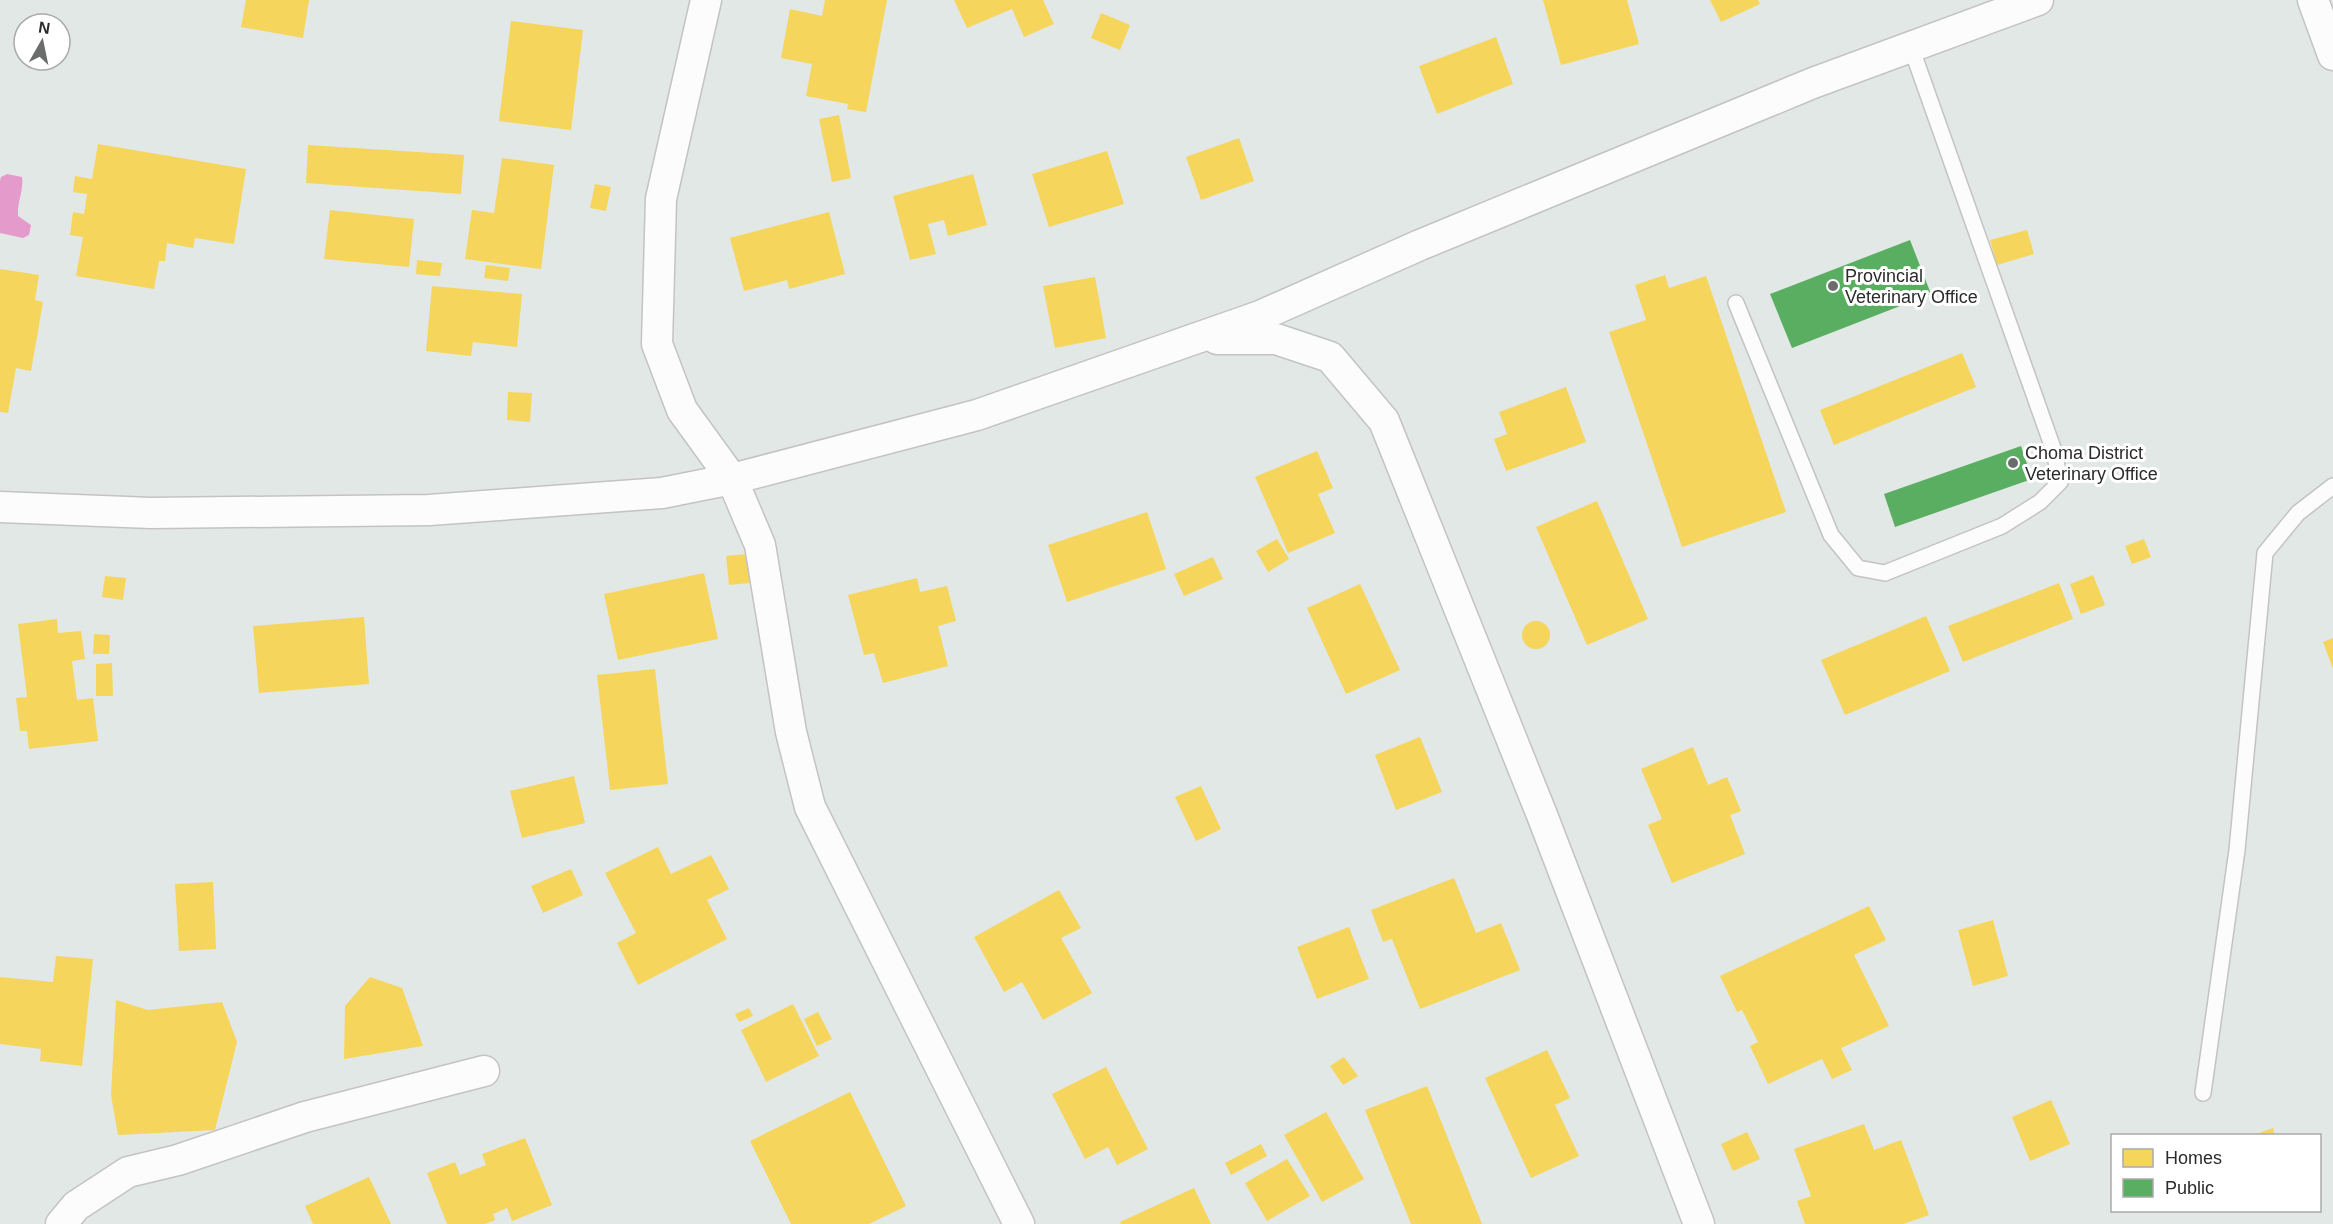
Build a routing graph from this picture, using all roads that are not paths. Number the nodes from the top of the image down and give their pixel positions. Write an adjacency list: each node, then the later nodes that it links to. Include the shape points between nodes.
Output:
1 (706, 0): 8 (street, via 661,199 657,344 682,410)
2 (2038, 0): 4 (street)
3 (2313, 0): 5 (street)
4 (1911, 46): 6 (lane, via 2054,451 2060,482 2040,502 2002,526 1885,573 1858,568 1831,535); 7 (street)
5 (2333, 55)
6 (1736, 303)
7 (1196, 339): 8 (street, via 977,415); 15 (street, via 1276,339 1329,357 1384,422 1542,815)
8 (732, 479): 10 (street, via 662,493 429,510 151,513); 14 (street, via 760,545 791,732 810,807)
9 (2333, 486): 12 (lane, via 2298,513 2265,553 2237,850)
10 (0, 507)
11 (483, 1071): 13 (street, via 305,1116 178,1160 128,1172 76,1206)
12 (2203, 1093)
13 (61, 1224)
14 (1019, 1224)
15 (1699, 1224)

